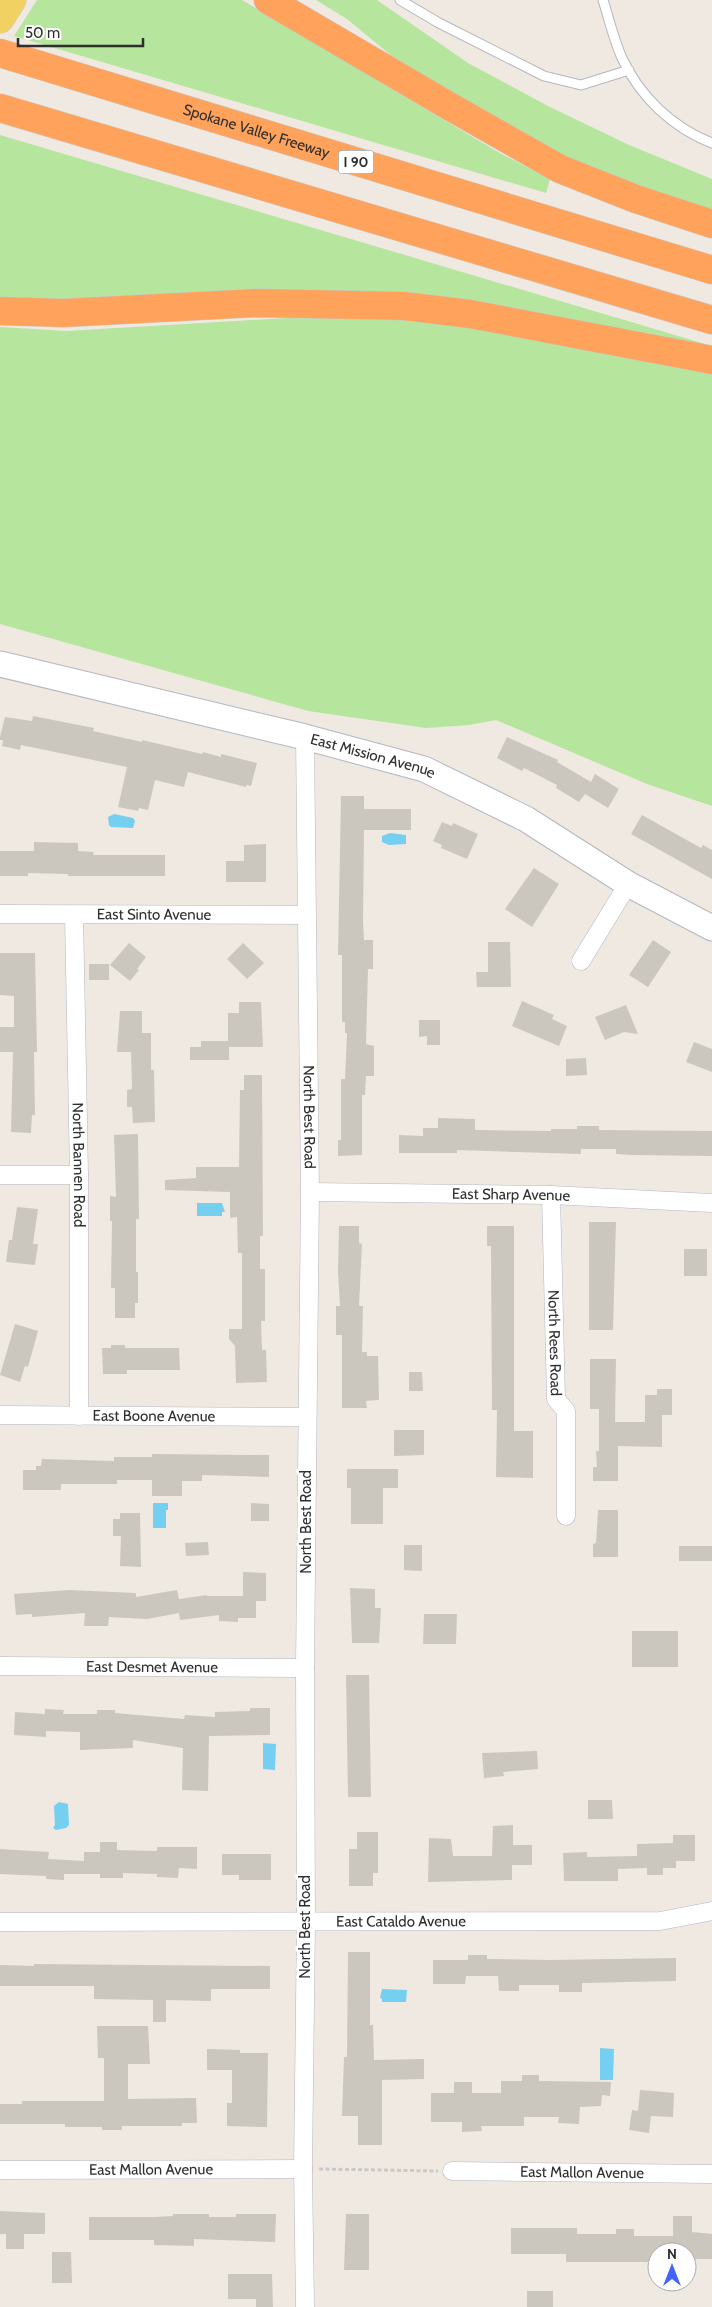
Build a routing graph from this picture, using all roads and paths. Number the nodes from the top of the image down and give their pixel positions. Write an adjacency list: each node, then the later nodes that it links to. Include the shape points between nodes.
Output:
1 (268, 0): 8 (highway, via 560,169 636,200)
2 (400, 0): 5 (lane, via 544,76 581,84)
3 (603, 0): 5 (lane, via 622,59)
4 (0, 53): 9 (highway, Spokane Valley Freeway / I 90)
5 (629, 70): 7 (lane, via 661,112 696,137)
6 (0, 108): 11 (highway)
7 (712, 143)
8 (712, 224)
9 (712, 270)
10 (0, 311): 12 (highway, via 63,313 258,303 404,306 470,314)
11 (712, 320)
12 (712, 360)
13 (0, 664): 14 (street, East Mission Avenue)
14 (305, 737): 15 (street, East Mission Avenue, via 424,770 526,819); 18 (street, North Best Road)
15 (628, 884): 19 (street, East Mission Avenue); 20 (street)
16 (0, 914): 17 (street, East Sinto Avenue)
17 (74, 915): 18 (street, East Sinto Avenue); 22 (street, North Bannen Road)
18 (306, 915): 23 (street, North Best Road)
19 (712, 928)
20 (581, 962)
21 (0, 1174): 22 (street)
22 (79, 1175): 27 (street, North Bannen Road)
23 (310, 1192): 24 (street, East Sharp Avenue); 28 (street, North Best Road)
24 (551, 1195): 25 (street, East Sharp Avenue); 29 (street, North Rees Road, via 556,1399 566,1411)
25 (712, 1203)
26 (0, 1416): 27 (street, East Boone Avenue)
27 (79, 1416): 28 (street, East Boone Avenue)
28 (307, 1417): 31 (street, North Best Road)
29 (566, 1516)
30 (0, 1666): 31 (street, East Desmet Avenue)
31 (305, 1668): 34 (street, North Best Road)
32 (712, 1911): 34 (street, East Cataldo Avenue, via 660,1921)
33 (0, 1922): 34 (street, East Cataldo Avenue)
34 (306, 1922): 35 (street, North Best Road)
35 (303, 2169): 36 (street, East Mallon Avenue); 37 (path); 39 (street, North Best Road)
36 (0, 2170)
37 (452, 2171): 38 (street, East Mallon Avenue)
38 (712, 2174)
39 (305, 2307)

